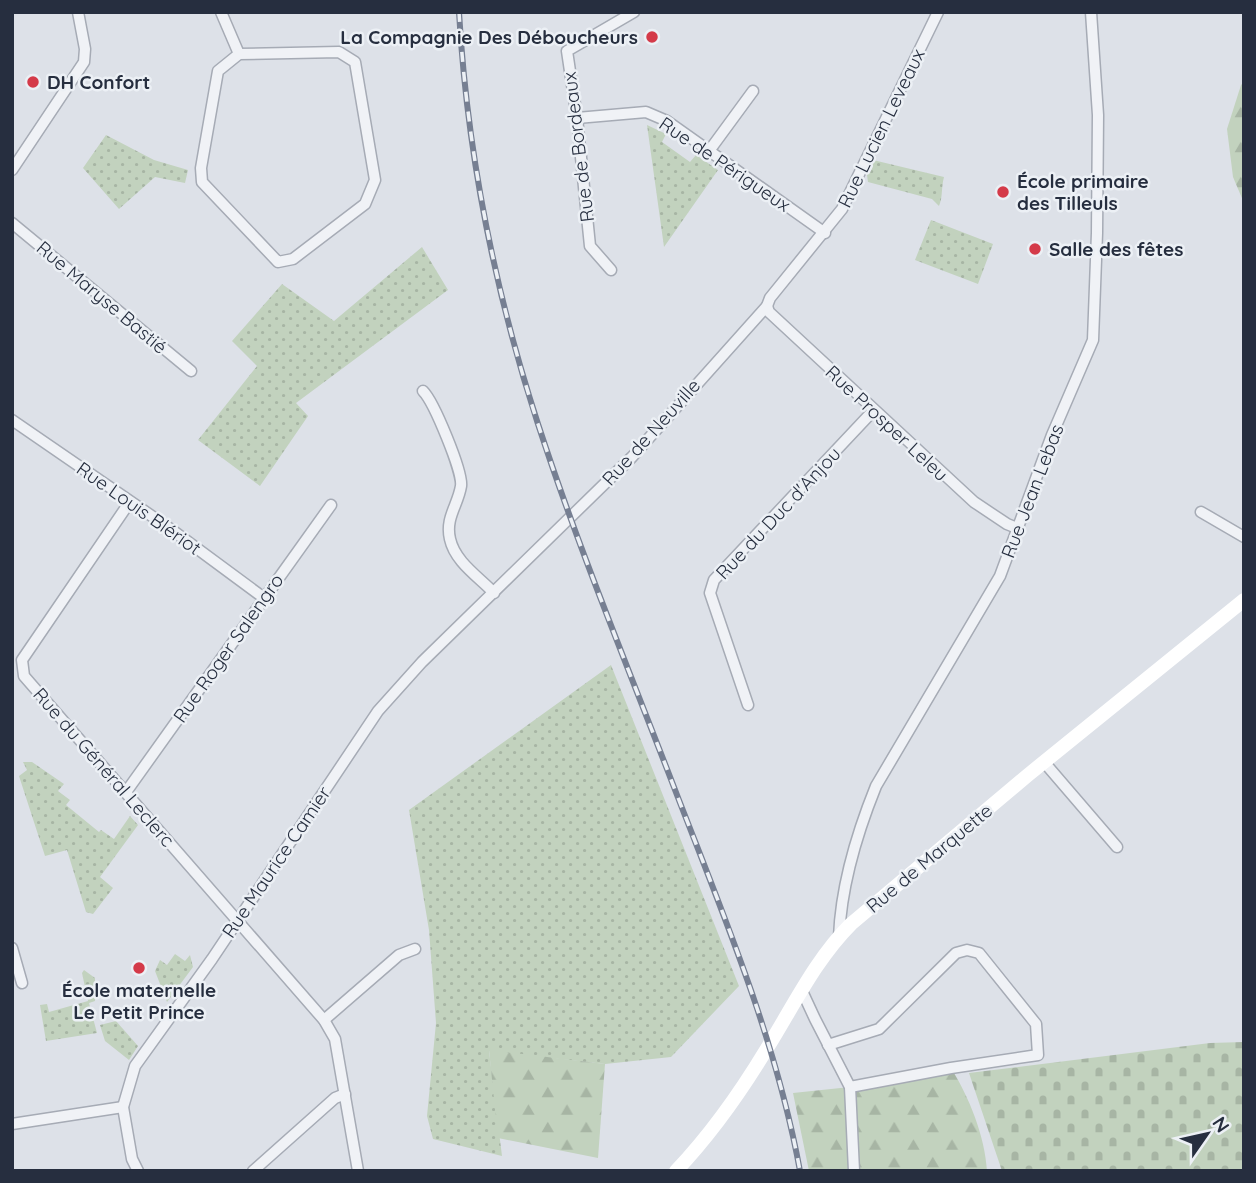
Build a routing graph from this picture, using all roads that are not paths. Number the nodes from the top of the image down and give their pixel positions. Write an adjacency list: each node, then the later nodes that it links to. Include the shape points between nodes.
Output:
1 (78, 12): 10 (street, via 84,62)
2 (221, 12): 6 (street)
3 (634, 12): 8 (street, Rue de Bordeaux, via 567,51)
4 (938, 12): 12 (street, Rue Lucien Leveaux, via 857,182)
5 (1091, 12): 22 (street, Rue Jean Lebas, via 1098,115 1093,340)
6 (239, 54): 6 (street, via 218,71 202,182 278,262 293,259 365,204 374,180 355,62 338,52)
7 (753, 91): 9 (street)
8 (577, 118): 9 (street, Rue de Périgueux, via 646,112); 13 (street, Rue de Bordeaux, via 590,246)
9 (709, 150): 12 (street, Rue de Périgueux)
10 (12, 170)
11 (12, 223): 15 (street, Rue Maryse Bastié)
12 (825, 233): 14 (street, Rue Lucien Leveaux)
13 (611, 271)
14 (767, 306): 17 (street, Rue Prosper Leleu); 24 (street, Rue de Neuville, via 632,457)
15 (191, 371)
16 (423, 391): 25 (street, via 434,405 461,478 450,517 450,539 459,557)
17 (873, 411): 22 (street, Rue Prosper Leleu, via 974,502); 28 (street, Rue du Duc d'Anjou, via 714,580 710,593)
18 (12, 420): 19 (street, Rue Louis Blériot)
19 (130, 503): 26 (street, Rue Louis Blériot); 30 (street, Rue du Général Leclerc, via 22,660 24,676)
20 (331, 505): 26 (street, Rue Roger Salengro)
21 (1201, 512): 23 (street)
22 (1017, 528): 33 (street, Rue Jean Lebas, via 1000,576 876,786 863,817 843,899)
23 (1244, 537)
24 (533, 554): 25 (street, Rue Maurice Camier)
25 (494, 593): 32 (street, Rue Maurice Camier, via 378,711)
26 (264, 598): 30 (street, Rue Roger Salengro)
27 (1244, 600): 29 (street, Rue de Marquette)
28 (748, 705)
29 (1044, 762): 31 (street); 33 (street, Rue de Marquette)
30 (126, 792): 32 (street, Rue du Général Leclerc)
31 (1117, 847)
32 (237, 919): 38 (street, Rue du Général Leclerc); 42 (street, Rue Maurice Camier, via 135,1066)
33 (839, 937): 37 (street, Rue de Marquette)
34 (12, 948): 36 (street)
35 (415, 948): 38 (street, via 399,954)
36 (22, 983)
37 (802, 990): 39 (street); 47 (street, Rue de Marquette, via 718,1122)
38 (324, 1020): 41 (street, Rue du Général Leclerc, via 335,1039)
39 (828, 1045): 40 (street); 40 (street, via 879,1029 956,953 967,950 979,953 1036,1024 1038,1055)
40 (850, 1087): 48 (street)
41 (345, 1094): 45 (street); 46 (street, Rue du Général Leclerc)
42 (123, 1107): 43 (street); 44 (street)
43 (12, 1124)
44 (138, 1171)
45 (253, 1171)
46 (358, 1171)
47 (676, 1171)
48 (854, 1171)

